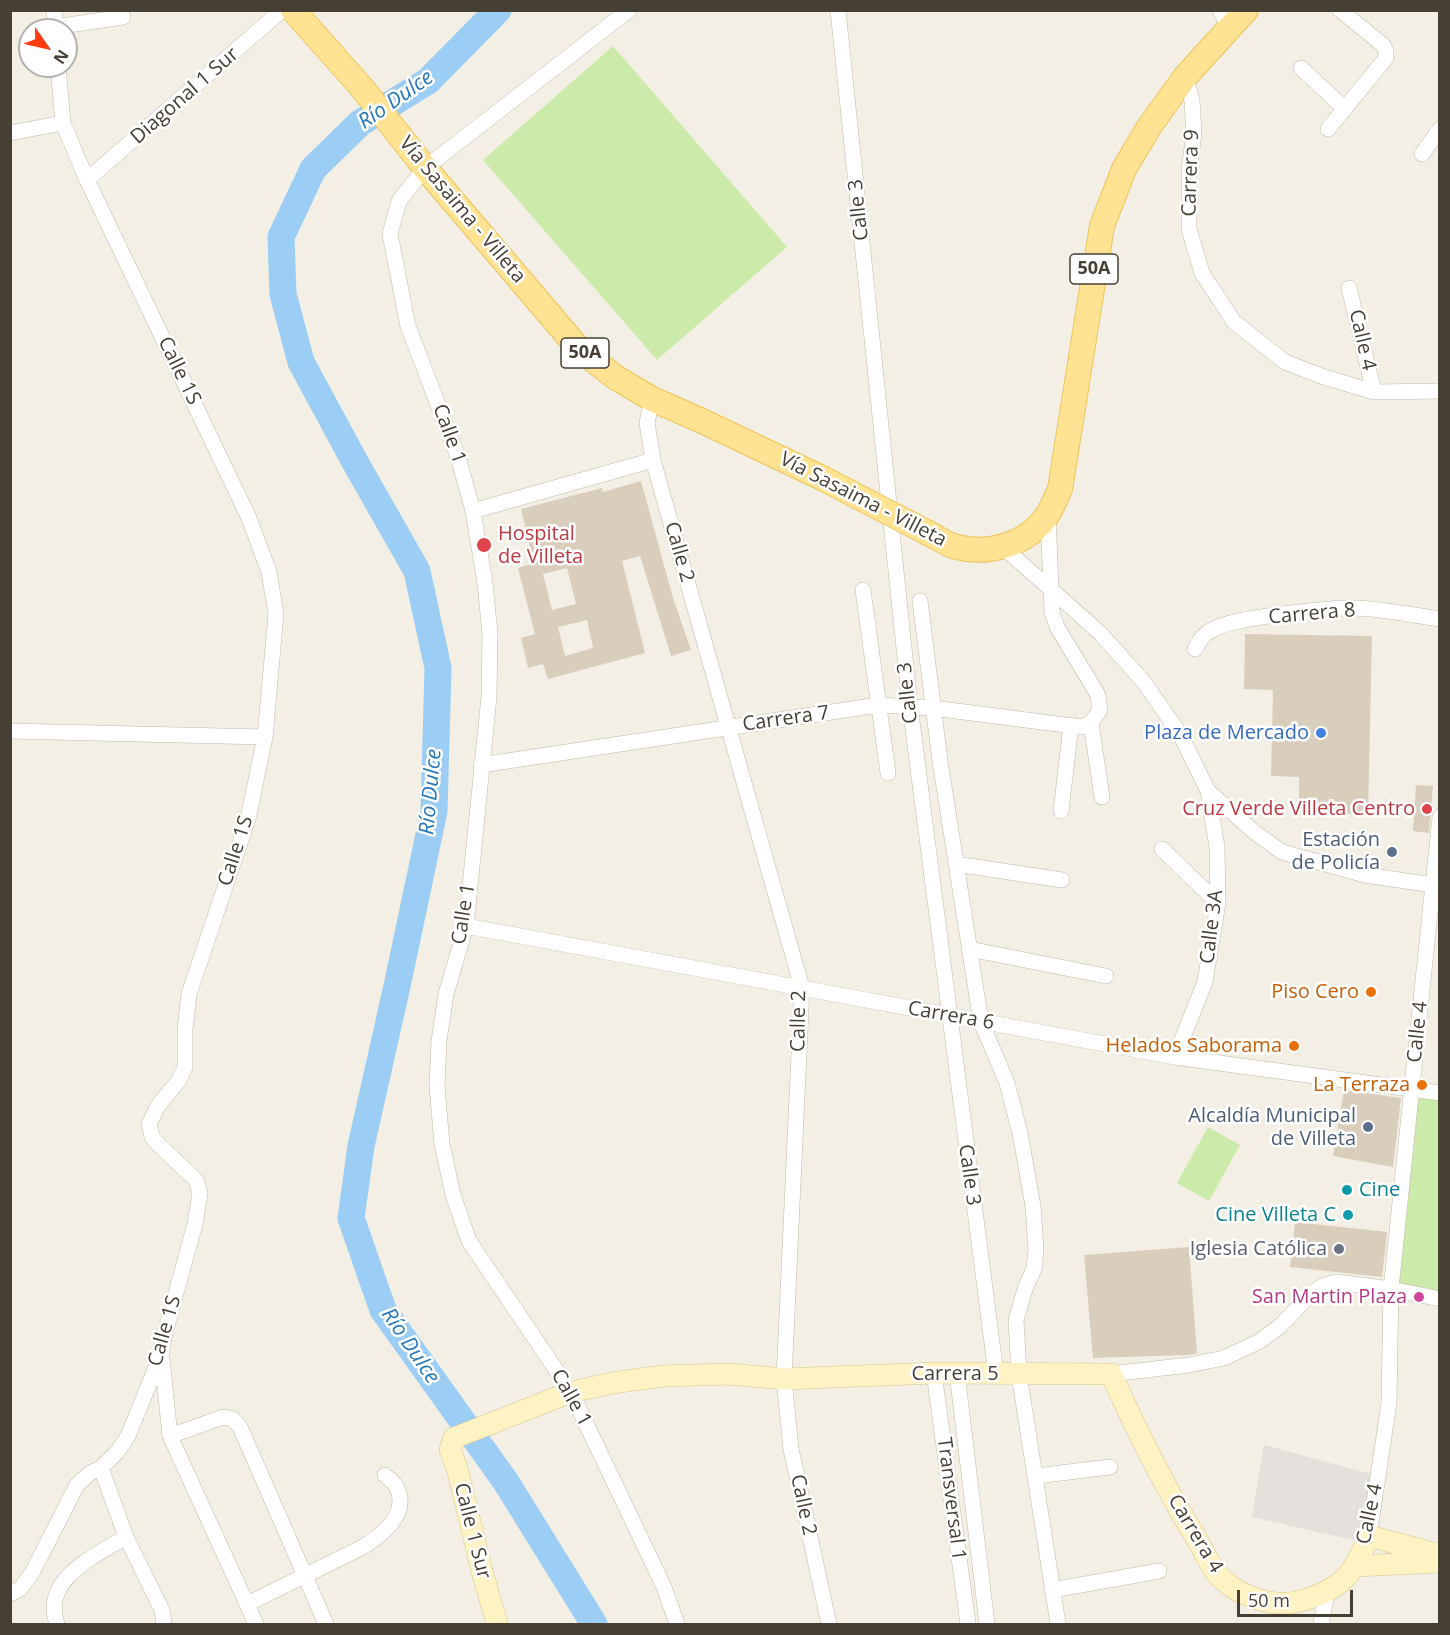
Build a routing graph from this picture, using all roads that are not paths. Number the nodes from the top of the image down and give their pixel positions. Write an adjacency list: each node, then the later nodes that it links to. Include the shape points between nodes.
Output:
1 (282, 10): 20 (street, Diagonal 1 Sur)
2 (293, 10): 19 (main road, Vía Sasaima - Villeta / 50A, via 363,89)
3 (629, 10): 19 (street, Calle 1)
4 (838, 10): 35 (street, Calle 3)
5 (1246, 10): 8 (main road, Vía Sasaima - Villeta / 50A)
6 (1340, 10): 13 (street, via 1386,51 1386,58)
7 (123, 17): 9 (street)
8 (1225, 20): 11 (main road, Vía Sasaima - Villeta / 50A)
9 (78, 24)
10 (1300, 68): 13 (street)
11 (1185, 77): 22 (street, Carrera 9, via 1192,99 1194,134 1189,169 1189,229 1202,273 1234,322 1285,362); 27 (main road, Vía Sasaima - Villeta / 50A, via 1124,169 1102,226 1060,489)
12 (59, 78): 14 (street, Calle 1S)
13 (1345, 109): 15 (street)
14 (63, 123): 17 (street); 20 (street, Calle 1S)
15 (1328, 129)
16 (1440, 129): 18 (street)
17 (10, 133)
18 (1422, 154)
19 (425, 168): 24 (main road, Vía Sasaima - Villeta / 50A, via 579,349); 26 (street, Calle 1, via 399,201 390,234 408,326 459,457)
20 (87, 180): 41 (street, Calle 1S, via 249,518 269,572 276,614)
21 (1349, 288): 22 (street, Calle 4)
22 (1374, 392): 23 (street, Carrera 9)
23 (1440, 392)
24 (652, 399): 25 (street, Calle 2, via 647,423); 28 (main road, Vía Sasaima - Villeta / 50A, bridge, via 822,478 952,545 979,550)
25 (653, 460): 26 (street); 39 (street, Calle 2)
26 (473, 511): 42 (street, Calle 1, via 490,634 489,698)
27 (1048, 515): 28 (main road, Vía Sasaima - Villeta / 50A, via 1030,533); 30 (street)
28 (1003, 547): 30 (street)
29 (862, 590): 34 (street)
30 (1052, 591): 37 (street, via 1057,627 1098,695 1100,710); 44 (street, via 1100,633 1143,681 1180,734)
31 (920, 601): 36 (street, Calle 3)
32 (1440, 619): 33 (street, Carrera 8, via 1356,608 1303,613 1215,627)
33 (1195, 649)
34 (878, 705): 35 (street, Carrera 7); 39 (street, Carrera 7); 43 (street)
35 (910, 706): 36 (street, Carrera 7); 57 (street, Calle 3)
36 (933, 708): 38 (street, Carrera 7); 49 (street, Calle 3)
37 (1091, 723): 38 (street, Carrera 7); 45 (street)
38 (1071, 725): 46 (street)
39 (728, 728): 42 (street, Carrera 7); 56 (street, Calle 2)
40 (10, 731): 41 (street)
41 (265, 737): 64 (street, Calle 1S, via 248,819 189,994 185,1067 149,1124 152,1137 196,1180 200,1193)
42 (481, 765): 53 (street, Calle 1)
43 (888, 773)
44 (1208, 791): 51 (street, via 1282,852 1365,875); 52 (street, Calle 3A, via 1217,847)
45 (1102, 796)
46 (1061, 811)
47 (1440, 817): 51 (street, Calle 4)
48 (1162, 849): 52 (street)
49 (956, 864): 50 (street); 54 (street, Calle 3)
50 (1062, 880)
51 (1436, 885): 60 (street, Calle 4)
52 (1218, 903): 59 (street, Calle 3A, via 1205,982)
53 (466, 926): 56 (street, Carrera 6); 71 (street, Calle 1, via 446,994 439,1041 437,1086 442,1144 453,1195 469,1241)
54 (969, 949): 55 (street); 58 (street, Calle 3)
55 (1106, 976)
56 (802, 988): 57 (street, Carrera 6); 70 (street, Calle 2)
57 (948, 1016): 58 (street, Carrera 6); 67 (street, Calle 3)
58 (981, 1022): 59 (street, Carrera 6); 68 (street, Calle 3, via 1007,1083 1033,1206 1034,1269 1016,1320)
59 (1175, 1057): 60 (street, Carrera 6)
60 (1412, 1088): 61 (street, Carrera 6); 62 (street, Calle 4)
61 (1440, 1093)
62 (1391, 1289): 63 (street, Carrera 5); 69 (street, Carrera 5, via 1336,1282 1322,1286 1260,1341 1224,1358); 78 (street, Calle 4, via 1389,1403)
63 (1440, 1299)
64 (161, 1355): 72 (street); 75 (street, Calle 1S, via 128,1436)
65 (934, 1373): 66 (street, Carrera 5); 70 (street, Carrera 5); 96 (street, Transversal 1)
66 (957, 1373): 67 (street, Carrera 5); 97 (street, Transversal 1)
67 (996, 1374): 68 (street, Carrera 5)
68 (1019, 1374): 69 (street, Carrera 5); 77 (street, Calle 3)
69 (1111, 1374): 86 (street, Carrera 4, via 1159,1474 1221,1579 1246,1595 1268,1602 1299,1602)
70 (784, 1379): 71 (street, Carrera 5, via 729,1374 663,1376); 95 (street, Calle 2, via 791,1449)
71 (571, 1392): 73 (street, Carrera 5); 94 (street, Calle 1, via 664,1587)
72 (170, 1436): 84 (street, via 223,1417 233,1419); 88 (street)
73 (454, 1438): 93 (street, Calle 1 Sur, via 450,1450)
74 (1110, 1467): 77 (street)
75 (101, 1468): 79 (street); 87 (street, Calle 1S, via 77,1485 32,1573 20,1589)
76 (385, 1475): 84 (street, via 396,1486 400,1505 393,1524 374,1541)
77 (1036, 1476): 85 (street, Calle 3)
78 (1369, 1536): 80 (street); 82 (street, Calle 4)
79 (126, 1537): 89 (street, via 70,1572 57,1592 53,1613); 90 (street, via 162,1610)
80 (1440, 1555)
81 (1440, 1562): 82 (street)
82 (1356, 1566): 86 (street, Carrera 4)
83 (1159, 1570): 85 (street)
84 (306, 1575): 88 (street); 92 (street)
85 (1052, 1590): 98 (street, Calle 3)
86 (1327, 1592): 99 (street)
87 (10, 1594)
88 (247, 1604): 91 (street)
89 (57, 1624)
90 (164, 1624)
91 (256, 1624)
92 (326, 1624)
93 (497, 1624)
94 (677, 1624)
95 (828, 1624)
96 (968, 1624)
97 (987, 1624)
98 (1058, 1624)
99 (1321, 1624)

